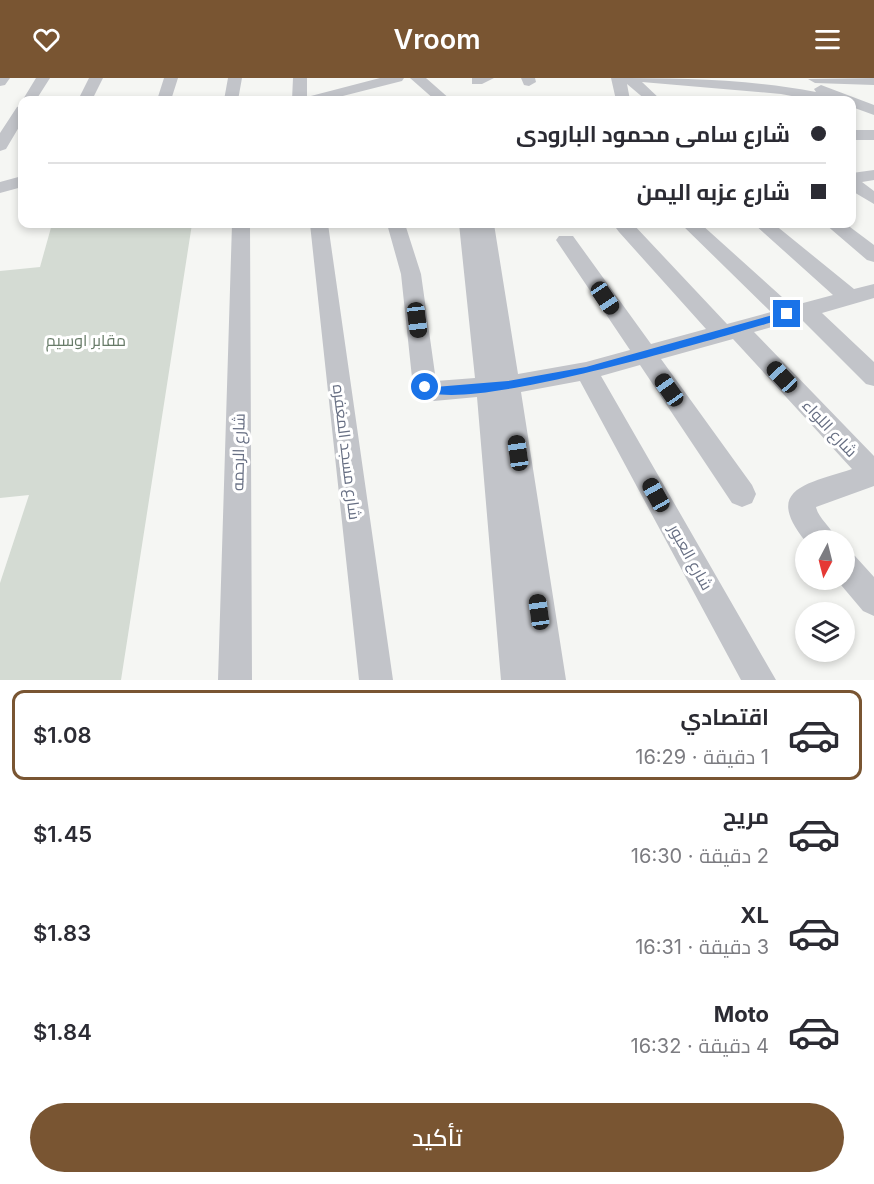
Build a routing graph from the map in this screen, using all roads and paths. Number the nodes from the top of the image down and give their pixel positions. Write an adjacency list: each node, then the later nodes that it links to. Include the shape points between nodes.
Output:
1 (3, 78): 16 (street)
2 (43, 78): 20 (street)
3 (96, 78): 21 (street)
4 (171, 78): 22 (street)
5 (235, 78): 23 (street)
6 (300, 78): 24 (street)
7 (397, 78): 18 (street)
8 (404, 78): 26 (street)
9 (417, 78): 27 (street)
10 (618, 78): 28 (street)
11 (628, 78): 29 (street)
12 (640, 78): 19 (street)
13 (753, 78): 17 (street)
14 (814, 78): 15 (street); 17 (street); 30 (street)
15 (874, 81)
16 (0, 82)
17 (796, 84): 30 (street)
18 (356, 89): 25 (street)
19 (769, 95): 30 (street)
20 (32, 96)
21 (87, 96)
22 (165, 96)
23 (232, 96)
24 (299, 96)
25 (327, 96)
26 (424, 96)
27 (439, 96)
28 (622, 96)
29 (649, 96)
30 (832, 96): 31 (street)
31 (874, 96)
32 (856, 104): 34 (street)
33 (856, 110): 36 (street)
34 (874, 110)
35 (18, 117): 39 (street)
36 (874, 119)
37 (856, 135): 38 (street)
38 (874, 135)
39 (0, 146)
40 (874, 175): 41 (street)
41 (856, 177)
42 (18, 182): 44 (street)
43 (856, 186): 45 (street)
44 (0, 188)
45 (874, 199)
46 (241, 228): 69 (street, شارع الرحمه)
47 (320, 228): 70 (street, شارع مسجد المغفره)
48 (397, 228): 63 (street, via 411,274 425,387 434,392)
49 (469, 228): 63 (street)
50 (485, 228): 63 (street)
51 (626, 228): 59 (street, شارع اللواء)
52 (695, 228): 58 (street)
53 (769, 228): 57 (street)
54 (839, 228): 56 (street)
55 (566, 240): 60 (street)
56 (874, 255)
57 (866, 296): 58 (street)
58 (796, 312): 59 (street); 62 (street)
59 (729, 331): 60 (street); 64 (street, شارع اللواء)
60 (644, 355): 61 (street); 65 (street)
61 (586, 371): 63 (street); 73 (street, شارع العبور)
62 (874, 377)
63 (498, 386): 71 (street); 72 (street)
64 (873, 474): 66 (street, via 807,496 802,501 802,516)
65 (742, 494)
66 (814, 530)
67 (855, 578): 68 (street)
68 (874, 600)
69 (235, 680)
70 (376, 680)
71 (518, 680)
72 (549, 680)
73 (759, 680)

